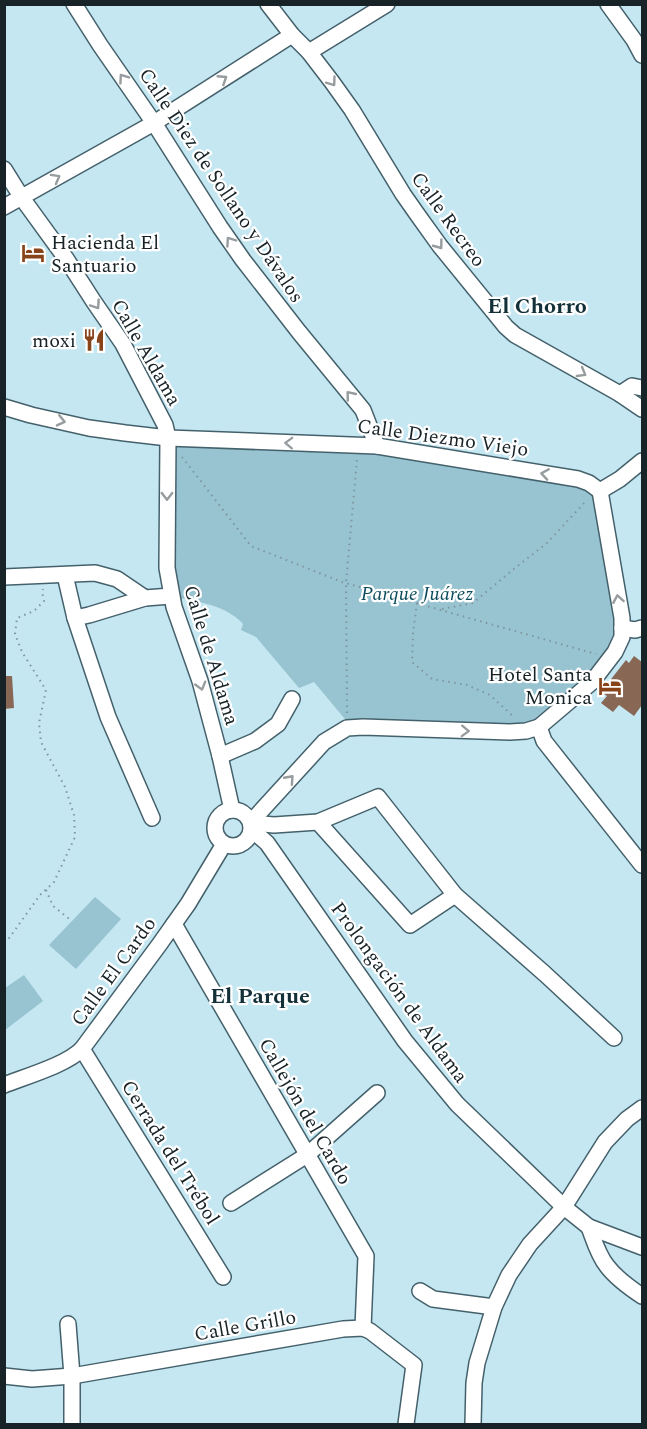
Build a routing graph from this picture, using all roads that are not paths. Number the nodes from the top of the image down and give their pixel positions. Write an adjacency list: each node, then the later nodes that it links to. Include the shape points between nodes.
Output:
1 (74, 4): 8 (street, Calle Diez de Sollano y Dávalos, one-way to 1)
2 (268, 4): 5 (street, Calle Recreo)
3 (387, 4): 6 (street)
4 (608, 4): 7 (street)
5 (292, 35): 6 (street, Calle Recreo); 8 (street, one-way to 5)
6 (309, 52): 13 (street, Calle Recreo, one-way to 13, via 352,110 403,194 445,253 506,327)
7 (642, 55)
8 (154, 123): 10 (street, one-way to 8); 17 (street, Calle Diez de Sollano y Dávalos, one-way to 8, via 363,410 243,260)
9 (4, 169): 10 (street, Calle Aldama)
10 (21, 198): 11 (street); 16 (street, Calle Aldama, one-way to 16, via 123,344)
11 (4, 207)
12 (642, 388): 13 (street, via 632,386)
13 (620, 394): 15 (street, Calle Recreo)
14 (4, 407): 16 (street, Calle Diezmo Viejo, one-way to 16, via 89,428)
15 (642, 409)
16 (168, 438): 17 (street, Calle Diezmo Viejo, one-way to 16); 23 (street, Calle de Aldama, one-way to 23, via 167,568)
17 (377, 446): 19 (street, Calle Diezmo Viejo, one-way to 17, via 578,479)
18 (642, 460): 19 (street)
19 (600, 491): 27 (street, one-way to 19)
20 (64, 575): 21 (street); 22 (street, via 95,573); 26 (street)
21 (4, 577)
22 (111, 578): 24 (street); 25 (street, via 112,599)
23 (171, 596): 24 (street); 31 (street, Calle de Aldama, one-way to 31)
24 (145, 598): 25 (street)
25 (105, 610): 26 (street)
26 (75, 618): 33 (street, via 108,717)
27 (622, 628): 28 (street); 30 (street, via 615,652 592,682)
28 (642, 628)
29 (292, 699): 31 (street, via 278,724 255,741)
30 (539, 727): 35 (street, one-way to 30, via 324,742 347,728 510,732); 37 (street, via 544,741)
31 (220, 756): 32 (street, Calle de Aldama)
32 (232, 810): 35 (street, via 246,815); 36 (street, via 216,822 216,833)
33 (152, 818)
34 (318, 822): 35 (street); 38 (street, via 378,796); 38 (street, via 411,925)
35 (251, 825): 36 (street, via 243,844); 47 (street, Prolongación de Aldama, via 427,1068 457,1104)
36 (224, 844): 39 (street, Calle El Cardo)
37 (642, 866)
38 (455, 895): 40 (street)
39 (174, 924): 41 (street, Calle El Cardo); 45 (street, Callejón del Cardo)
40 (614, 1038)
41 (82, 1049): 42 (street, Calle El Cardo, via 57,1064); 50 (street, Cerrada del Trébol)
42 (4, 1085)
43 (377, 1093): 45 (street)
44 (642, 1108): 47 (street, via 605,1143)
45 (307, 1155): 46 (street); 55 (street, Callejón del Cardo, via 366,1256)
46 (231, 1203)
47 (564, 1207): 48 (street, Prolongación de Aldama); 53 (street, via 525,1252)
48 (589, 1227): 49 (street, Prolongación de Aldama); 52 (street, via 606,1265)
49 (642, 1247)
50 (223, 1278)
51 (420, 1291): 53 (street, via 433,1299)
52 (642, 1296)
53 (494, 1307): 60 (street, via 477,1363)
54 (68, 1324): 57 (street)
55 (363, 1328): 57 (street, Calle Grillo); 59 (street, via 414,1365)
56 (4, 1376): 57 (street, Calle Grillo)
57 (72, 1376): 58 (street)
58 (72, 1425)
59 (406, 1425)
60 (473, 1425)

